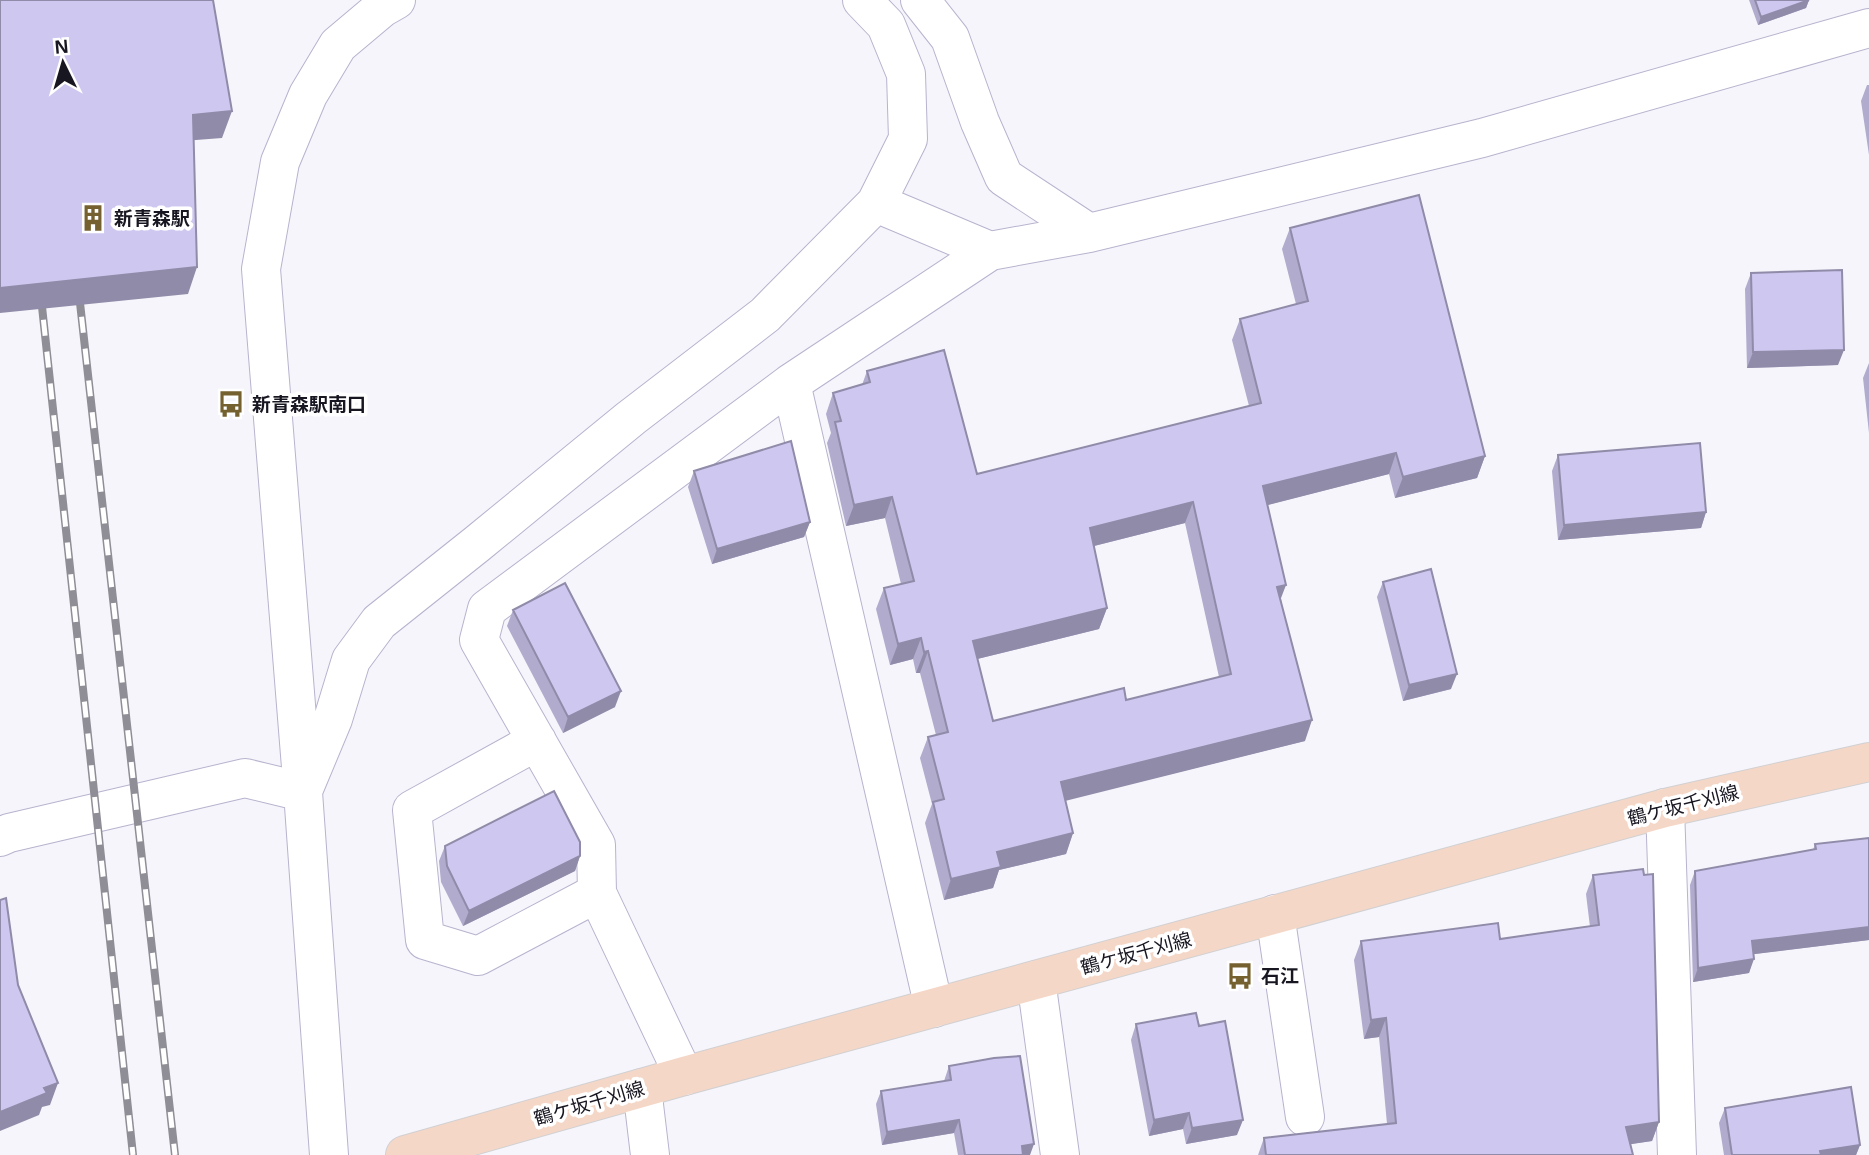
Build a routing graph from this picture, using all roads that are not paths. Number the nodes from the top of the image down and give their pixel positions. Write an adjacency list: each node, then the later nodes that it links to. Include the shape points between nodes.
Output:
1 (396, 0): 11 (street, via 338,45 307,95 280,162 261,269)
2 (862, 0): 5 (street, via 886,25 905,74 908,139)
3 (920, 0): 6 (street, via 950,38 1004,177)
4 (1869, 29): 6 (street, via 1482,138)
5 (876, 203): 7 (street); 11 (street, via 765,315 379,622 351,660)
6 (1090, 233): 7 (street)
7 (990, 251): 8 (street)
8 (791, 383): 9 (street, via 487,609 479,640); 17 (street)
9 (537, 741): 14 (street, via 596,845); 14 (street, via 412,810 425,940 478,956)
10 (1869, 762): 12 (main road, 鶴ケ坂千刈線)
11 (303, 792): 13 (street, via 245,778); 21 (street)
12 (1665, 808): 15 (main road, 鶴ケ坂千刈線); 25 (street)
13 (0, 837)
14 (597, 893): 18 (street)
15 (1275, 914): 16 (main road, 鶴ケ坂千刈線); 20 (street)
16 (1037, 980): 17 (main road, 鶴ケ坂千刈線); 24 (street)
17 (934, 1008): 18 (main road, 鶴ケ坂千刈線)
18 (684, 1076): 19 (main road, 鶴ケ坂千刈線)
19 (642, 1088): 22 (main road, 鶴ケ坂千刈線); 23 (street)
20 (1305, 1117)
21 (329, 1155)
22 (405, 1155)
23 (650, 1155)
24 (1060, 1155)
25 (1677, 1155)

